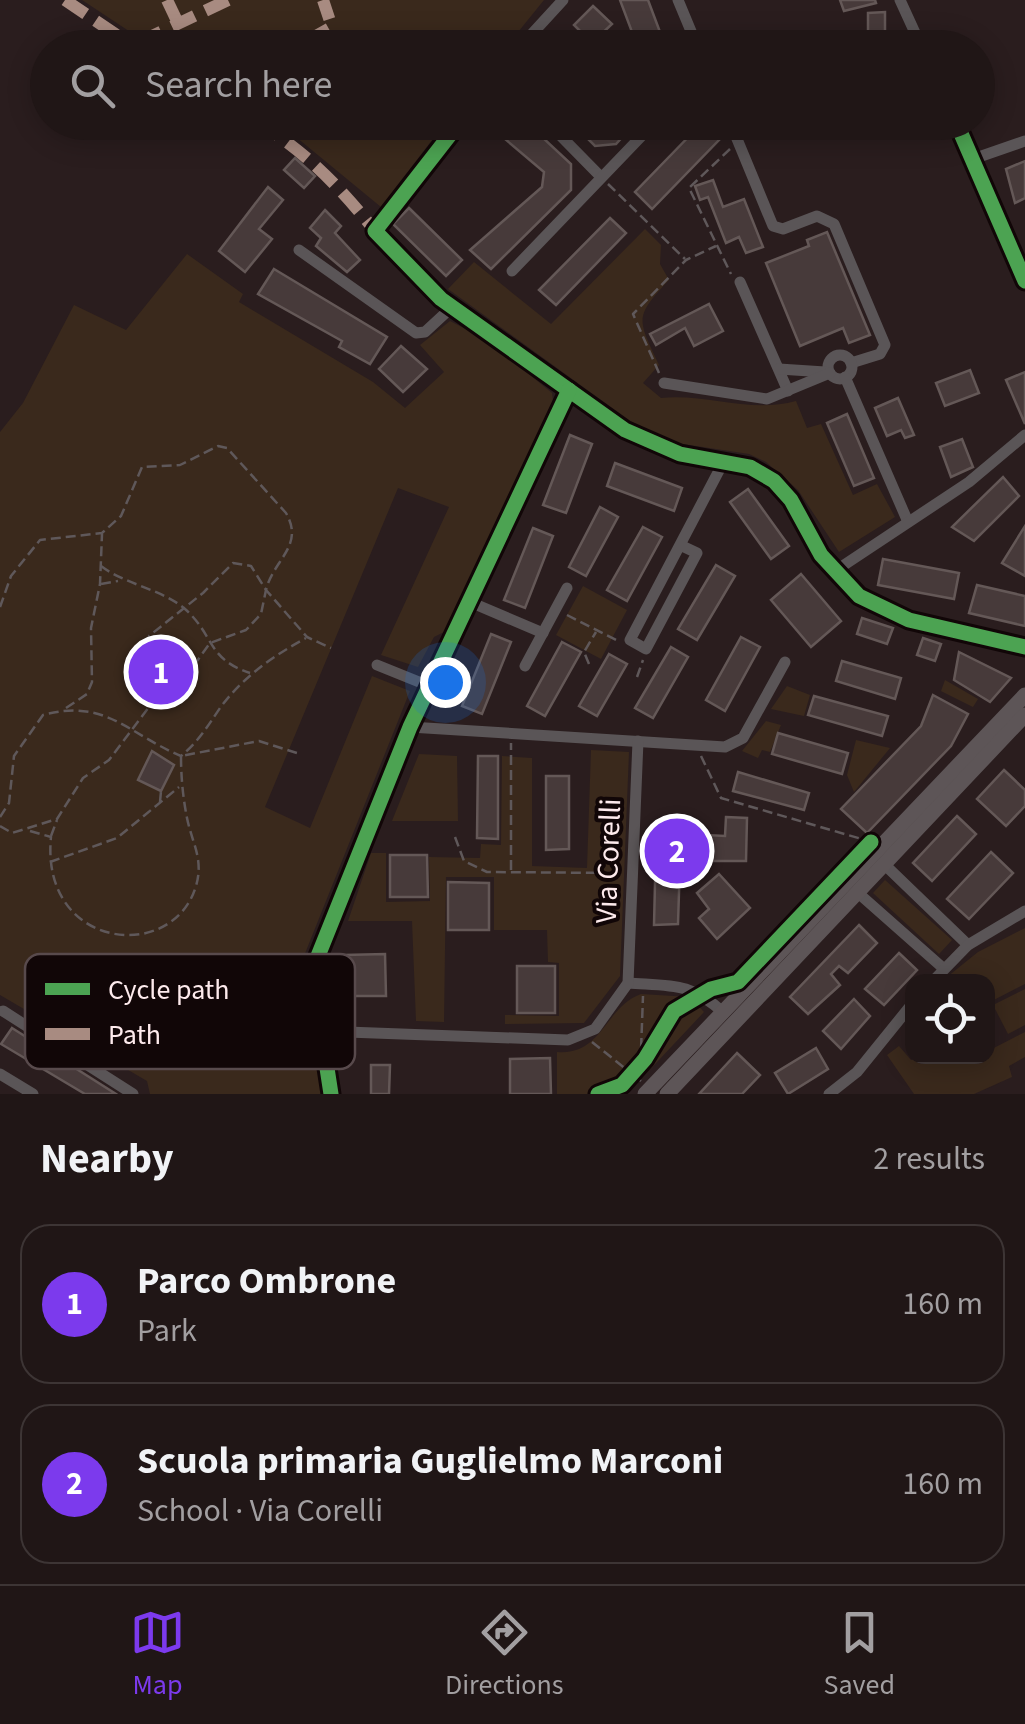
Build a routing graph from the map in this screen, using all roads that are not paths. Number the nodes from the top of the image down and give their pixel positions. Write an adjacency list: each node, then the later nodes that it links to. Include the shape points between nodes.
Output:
1 (563, 0): 4 (street)
2 (678, 0): 5 (street)
3 (900, 0): 6 (street)
4 (536, 30)
5 (690, 30)
6 (914, 30)
7 (446, 140): 19 (street, via 375,231)
8 (564, 140): 14 (street)
9 (638, 140): 14 (street)
10 (737, 140): 20 (street, via 774,226 784,229 817,216 834,224 885,345 880,354)
11 (966, 140): 13 (street)
12 (1025, 141): 13 (street)
13 (977, 158): 17 (street)
14 (601, 176): 16 (street)
15 (299, 250): 19 (street, via 416,333)
16 (512, 271)
17 (1025, 280)
18 (740, 282): 21 (street)
19 (452, 307): 25 (street)
20 (851, 363): 22 (street, via 835,356); 23 (street)
21 (779, 369): 22 (street); 26 (street)
22 (830, 372): 23 (street); 26 (street)
23 (845, 378): 29 (street)
24 (664, 383): 26 (street, via 767,399)
25 (569, 390): 28 (street, via 646,441); 33 (street)
26 (788, 391)
27 (1025, 435): 29 (street)
28 (724, 461): 30 (street); 31 (street, via 774,481)
29 (908, 522): 31 (street)
30 (680, 545): 30 (street, via 697,554 646,650 630,640)
31 (835, 571): 35 (street, via 859,596 910,620)
32 (567, 588): 34 (street)
33 (470, 602): 34 (street); 39 (street)
34 (542, 634): 38 (street)
35 (1025, 647)
36 (786, 662): 43 (street, via 742,738 725,746)
37 (377, 665): 39 (street)
38 (526, 666)
39 (430, 686): 42 (street)
40 (1025, 695): 53 (main road)
41 (1025, 715): 44 (main road)
42 (410, 726): 43 (street); 48 (street)
43 (638, 741): 51 (street, Via Corelli)
44 (884, 864): 45 (main road); 47 (street)
45 (857, 892): 49 (street); 64 (main road)
46 (1025, 911): 47 (street)
47 (968, 946): 49 (street)
48 (319, 954)
49 (943, 968): 50 (street)
50 (938, 974)
51 (628, 983): 53 (street, via 696,990); 56 (street, via 599,1024 568,1040)
52 (1, 1012): 55 (street)
53 (724, 1013): 60 (main road)
54 (905, 1013): 65 (street, via 857,1072)
55 (25, 1027)
56 (355, 1032)
57 (93, 1069): 62 (street)
58 (326, 1069): 63 (street)
59 (0, 1074): 61 (street)
60 (641, 1079)
61 (33, 1094)
62 (134, 1094)
63 (330, 1094)
64 (667, 1094)
65 (829, 1094)

